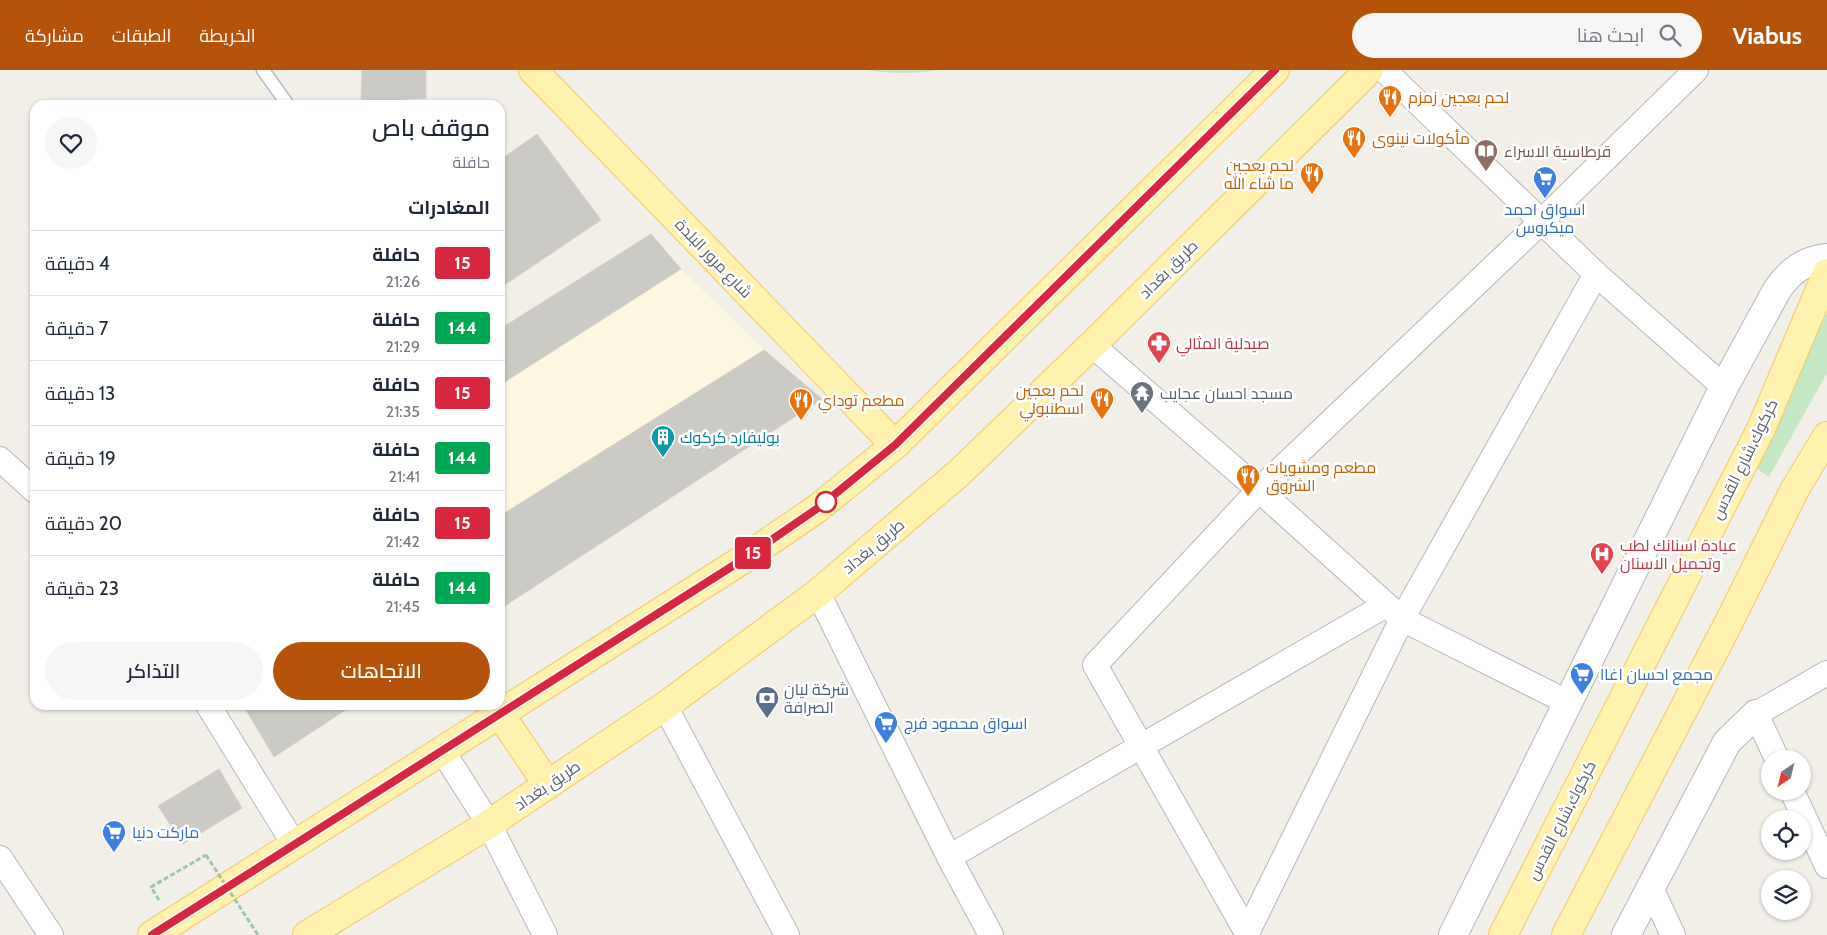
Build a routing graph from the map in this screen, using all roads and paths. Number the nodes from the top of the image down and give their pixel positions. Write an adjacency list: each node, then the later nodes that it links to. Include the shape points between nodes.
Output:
1 (263, 70): 7 (lane)
2 (533, 70): 15 (main road, شارع مرور البلدة)
3 (1275, 70): 15 (main road)
4 (1369, 70): 12 (main road, طريق بغداد)
5 (1384, 70): 8 (street)
6 (1696, 70): 8 (street)
7 (284, 100)
8 (1542, 221): 11 (street); 20 (street)
9 (1827, 258): 13 (street, via 1806,262 1784,279)
10 (1827, 273): 50 (main road, كركوك,شارع القدس, via 1761,429)
11 (1596, 274): 13 (street); 22 (street)
12 (1092, 345): 20 (street); 21 (main road, طريق بغداد, via 959,473)
13 (1724, 387): 24 (street)
14 (1827, 436): 19 (main road)
15 (895, 445): 27 (main road, via 818,508 742,560)
16 (0, 460): 18 (street)
17 (1827, 466): 19 (main road)
18 (30, 487)
19 (1795, 489): 51 (main road)
20 (1259, 490): 22 (street); 29 (street, via 1096,665)
21 (818, 593): 25 (main road, طريق بغداد); 36 (street)
22 (1394, 612): 24 (street); 29 (street); 41 (street)
23 (1827, 673): 28 (street)
24 (1567, 702): 49 (street)
25 (665, 706): 32 (main road, طريق بغداد); 47 (street)
26 (211, 710): 35 (street)
27 (500, 714): 30 (main road); 32 (main road)
28 (1756, 714): 31 (street); 40 (street, via 1727,742)
29 (1142, 745): 36 (street); 41 (street)
30 (442, 750): 34 (street); 35 (main road)
31 (1773, 750)
32 (548, 785): 34 (main road, طريق بغداد)
33 (1796, 800): 38 (street)
34 (489, 824): 45 (main road, طريق بغداد); 46 (street)
35 (294, 844): 43 (main road)
36 (949, 857): 48 (street)
37 (0, 858): 42 (street)
38 (1827, 866)
39 (151, 887): 44 (path, bridge, via 206,855)
40 (1651, 888): 52 (street); 53 (street); 54 (street)
41 (1246, 934)
42 (51, 935)
43 (152, 935)
44 (258, 935)
45 (307, 935)
46 (545, 935)
47 (787, 935)
48 (991, 935)
49 (1453, 935)
50 (1503, 935)
51 (1566, 935)
52 (1626, 935)
53 (1661, 935)
54 (1673, 935)

